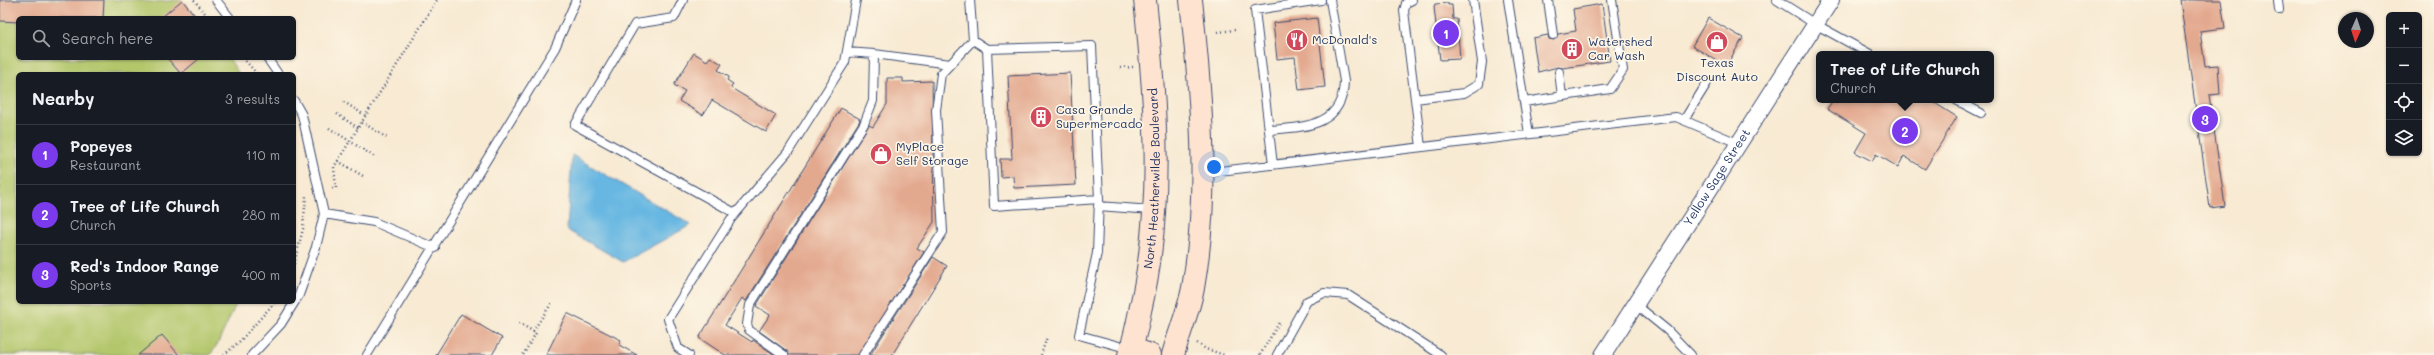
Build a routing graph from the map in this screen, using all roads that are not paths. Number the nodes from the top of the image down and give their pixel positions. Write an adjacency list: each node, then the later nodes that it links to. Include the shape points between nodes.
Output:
1 (216, 0): 19 (lane)
2 (576, 0): 49 (lane, via 555,48)
3 (683, 0): 47 (lane, via 674,18 635,24 575,125)
4 (856, 0): 25 (lane)
5 (970, 0): 22 (lane)
6 (1145, 0): 46 (main road, North Heatherwilde Boulevard, via 1154,90 1157,153)
7 (1191, 0): 44 (main road, via 1199,74)
8 (1321, 0): 39 (lane, via 1255,10)
9 (1330, 0): 39 (lane, via 1344,81 1344,91 1339,104 1332,115 1319,122 1304,127)
10 (1412, 0): 33 (lane, via 1406,3 1404,11)
11 (1473, 0): 33 (lane, via 1482,62 1479,84 1464,93)
12 (1508, 0): 34 (lane)
13 (1548, 0): 21 (lane)
14 (1612, 0): 32 (lane, via 1623,70 1610,89)
15 (1777, 0): 20 (lane)
16 (1830, 0): 20 (street, Yellow Sage Street)
17 (2278, 0): 18 (lane)
18 (2279, 10)
19 (228, 16)
20 (1815, 24): 24 (lane); 41 (street, Yellow Sage Street)
21 (1553, 34)
22 (973, 40): 23 (lane); 28 (lane)
23 (987, 50): 45 (lane, via 994,206); 45 (lane, via 1092,46)
24 (1864, 51)
25 (846, 52): 26 (lane); 47 (lane, via 845,62 788,152)
26 (874, 54): 28 (lane); 57 (lane, via 873,101 864,124 750,305 747,324 749,330)
27 (268, 60): 29 (lane)
28 (950, 64): 58 (lane, via 940,74 936,110 943,232)
29 (277, 72)
30 (1559, 72): 32 (lane)
31 (1707, 83): 38 (lane)
32 (1562, 96): 34 (lane)
33 (1415, 99): 42 (lane)
34 (1524, 102): 40 (lane)
35 (1962, 103): 37 (lane)
36 (296, 104): 48 (lane, via 302,115)
37 (1981, 113)
38 (1684, 120): 40 (lane, via 1676,117); 41 (lane)
39 (1270, 130): 43 (lane)
40 (1529, 134): 42 (lane)
41 (1740, 144): 52 (street, Yellow Sage Street)
42 (1421, 147): 43 (lane)
43 (1272, 165): 44 (lane)
44 (1202, 173): 59 (main road, via 1201,213 1193,289)
45 (1099, 203): 46 (lane); 53 (lane, via 1097,253 1079,335)
46 (1155, 210): 53 (main road, North Heatherwilde Boulevard)
47 (735, 213): 56 (lane, via 668,319 678,348)
48 (324, 214): 49 (lane, via 374,222); 50 (lane, via 316,247)
49 (435, 248): 55 (lane)
50 (296, 300)
51 (293, 304): 54 (lane, via 281,324)
52 (1635, 304): 62 (street, Yellow Sage Street); 63 (lane, via 1667,330)
53 (1137, 353)
54 (252, 355)
55 (367, 355)
56 (689, 355)
57 (784, 355)
58 (863, 355)
59 (1173, 355)
60 (1277, 355): 61 (lane, via 1307,301 1324,293 1348,295)
61 (1441, 355)
62 (1603, 355)
63 (1691, 355)

